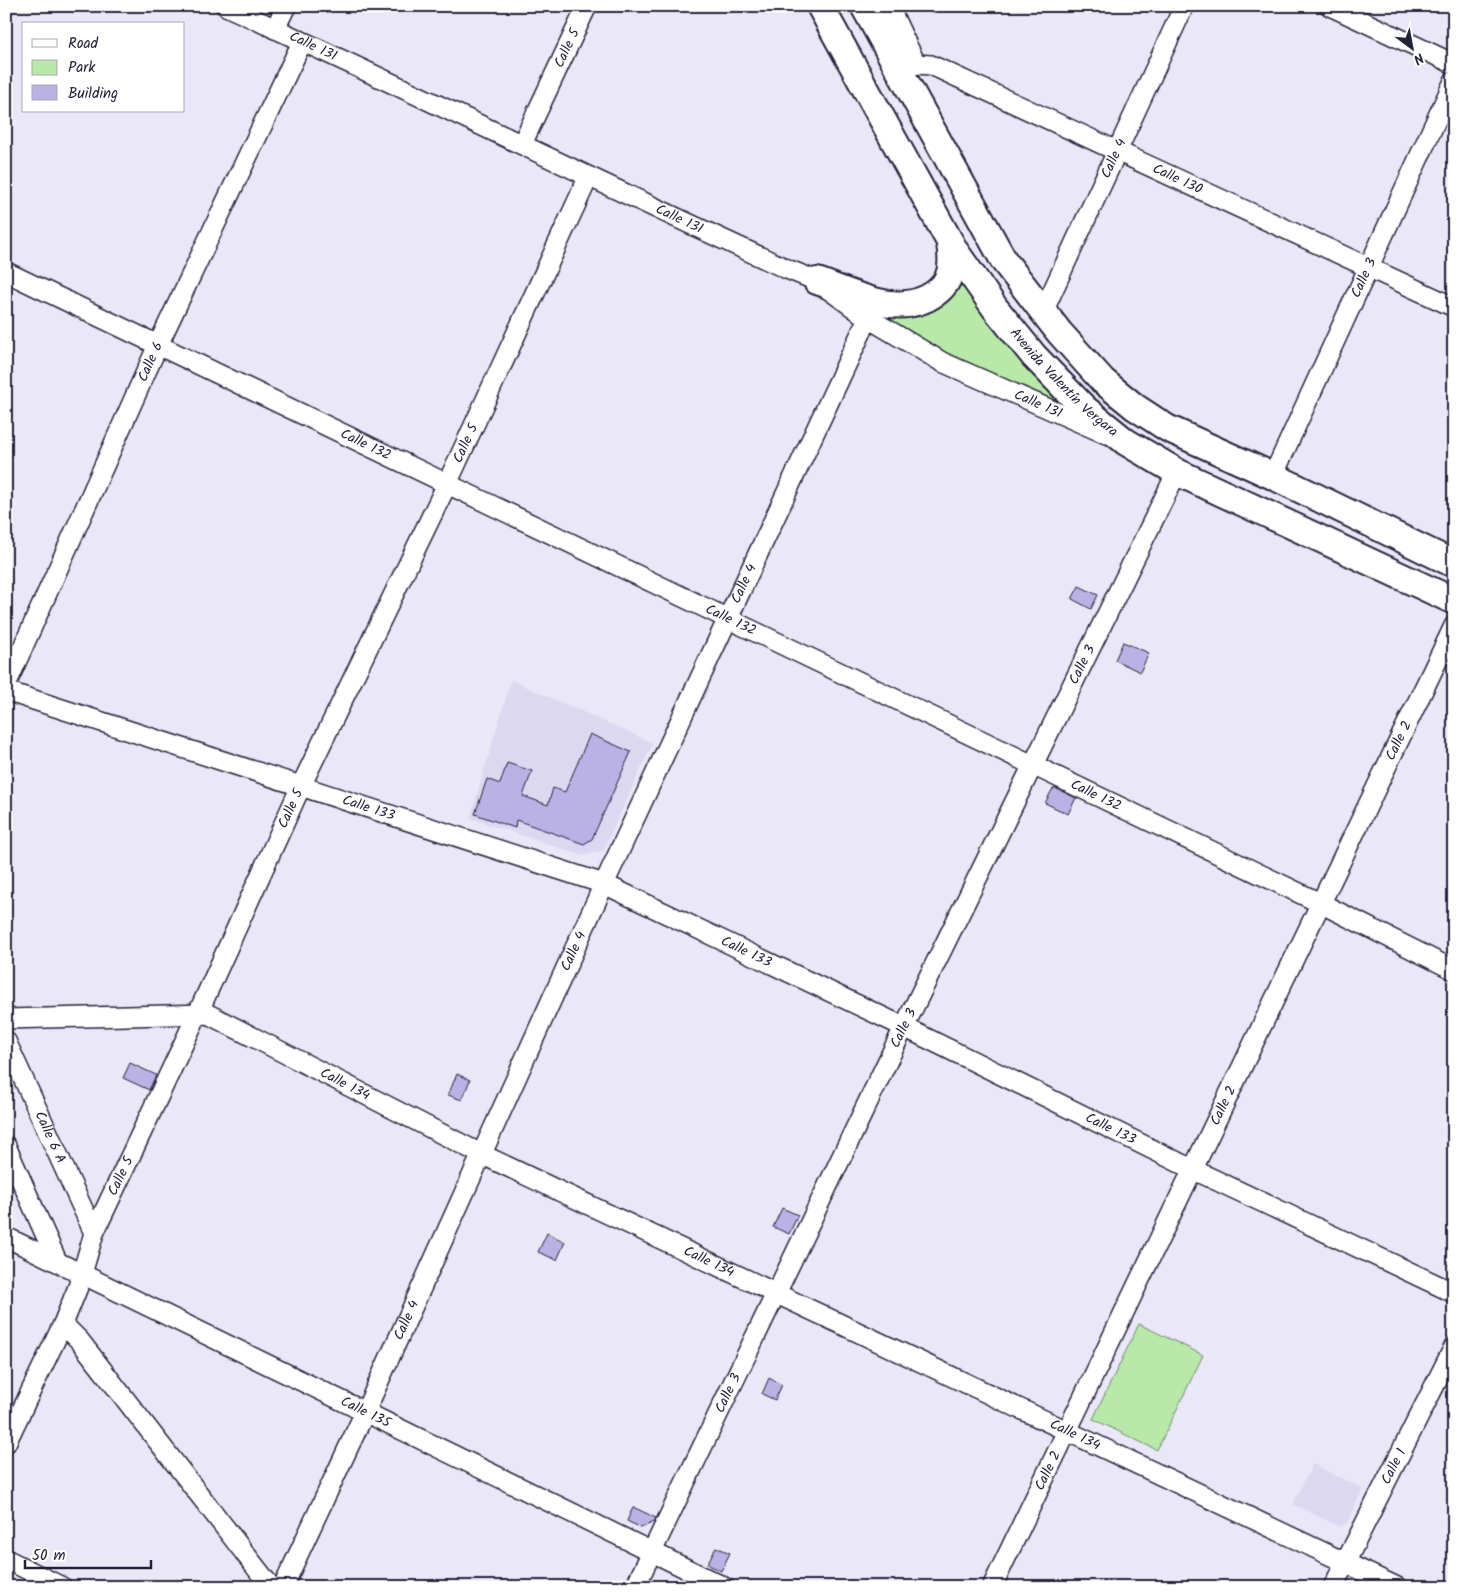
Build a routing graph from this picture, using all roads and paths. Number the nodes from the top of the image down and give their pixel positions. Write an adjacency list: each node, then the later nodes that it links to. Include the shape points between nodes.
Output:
1 (226, 6): 8 (street, Calle 131)
2 (286, 6): 8 (street)
3 (588, 6): 13 (street, Calle 5)
4 (820, 6): 16 (main road, Avenida Valentín Vergara)
5 (1184, 6): 14 (street, Calle 4)
6 (1330, 6): 10 (street)
7 (879, 10): 11 (main road, Avenida Valentín Vergara)
8 (275, 29): 9 (street, Calle 131)
9 (302, 42): 13 (street, Calle 131); 23 (street, Calle 6)
10 (1454, 64)
11 (907, 68): 14 (street, Calle 130, via 931,65); 21 (main road, Avenida Valentín Vergara, via 988,233 1009,268)
12 (1454, 81): 17 (street, Calle 3)
13 (522, 144): 15 (street, Calle 131)
14 (1118, 149): 17 (street, Calle 130); 21 (street, Calle 4)
15 (588, 178): 19 (street, Calle 131); 27 (street, Calle 5)
16 (950, 243): 19 (main road, via 952,267 948,280 929,298 912,304 879,302); 24 (main road, Avenida Valentín Vergara, via 978,285 1034,356 1084,408)
17 (1368, 268): 20 (street, Calle 130); 26 (street, Calle 3)
18 (6, 272): 23 (street, Calle 132)
19 (817, 281): 22 (street, Calle 131)
20 (1454, 306)
21 (1043, 312): 26 (main road, Avenida Valentín Vergara, via 1103,381 1150,418)
22 (868, 318): 24 (street, Calle 131, via 963,373); 30 (street, Calle 4)
23 (158, 345): 27 (street, Calle 132); 32 (street, Calle 6)
24 (1126, 442): 25 (main road, Avenida Valentín Vergara)
25 (1177, 472): 29 (main road, Avenida Valentín Vergara); 34 (street, Calle 3)
26 (1273, 476): 28 (main road, Avenida Valentín Vergara)
27 (447, 484): 30 (street, Calle 132); 35 (street, Calle 5)
28 (1454, 564)
29 (1454, 601)
30 (729, 619): 34 (street, Calle 132); 36 (street, Calle 4)
31 (1454, 626): 37 (street, Calle 2)
32 (6, 685)
33 (6, 691): 35 (street, Calle 133)
34 (1034, 766): 37 (street, Calle 132); 41 (street, Calle 3)
35 (301, 786): 36 (street, Calle 133); 39 (street, Calle 5)
36 (604, 884): 41 (street, Calle 133); 44 (street, Calle 4)
37 (1320, 903): 38 (street, Calle 132); 45 (street, Calle 2)
38 (1454, 970)
39 (198, 1013): 40 (street, Calle 134); 44 (street, Calle 134, via 208,1014); 46 (street, Calle 5)
40 (6, 1019)
41 (904, 1027): 45 (street, Calle 133); 51 (street, Calle 3)
42 (6, 1041): 46 (street, Calle 6 A)
43 (6, 1146): 48 (street)
44 (481, 1154): 51 (street, Calle 134); 54 (street, Calle 4)
45 (1192, 1169): 50 (street, Calle 133); 55 (street, Calle 2)
46 (94, 1233): 49 (street, Calle 5)
47 (6, 1237): 48 (street, Calle 135)
48 (57, 1261): 49 (street, Calle 135)
49 (82, 1274): 52 (street, Calle 5); 54 (street, Calle 135)
50 (1454, 1293)
51 (776, 1294): 55 (street, Calle 134); 57 (street, Calle 3)
52 (64, 1324): 56 (street, Calle 5); 61 (street)
53 (1454, 1347): 59 (street, Calle 1)
54 (365, 1412): 57 (street, Calle 135); 62 (street, Calle 4)
55 (1066, 1431): 59 (street, Calle 134); 65 (street, Calle 2)
56 (6, 1444)
57 (652, 1552): 63 (street, Calle 3); 64 (street, Calle 135)
58 (6, 1559): 60 (street)
59 (1345, 1562): 66 (street, Calle 1); 67 (street, Calle 134)
60 (62, 1587)
61 (271, 1587)
62 (283, 1587)
63 (635, 1587)
64 (724, 1587)
65 (992, 1587)
66 (1333, 1587)
67 (1397, 1587)

